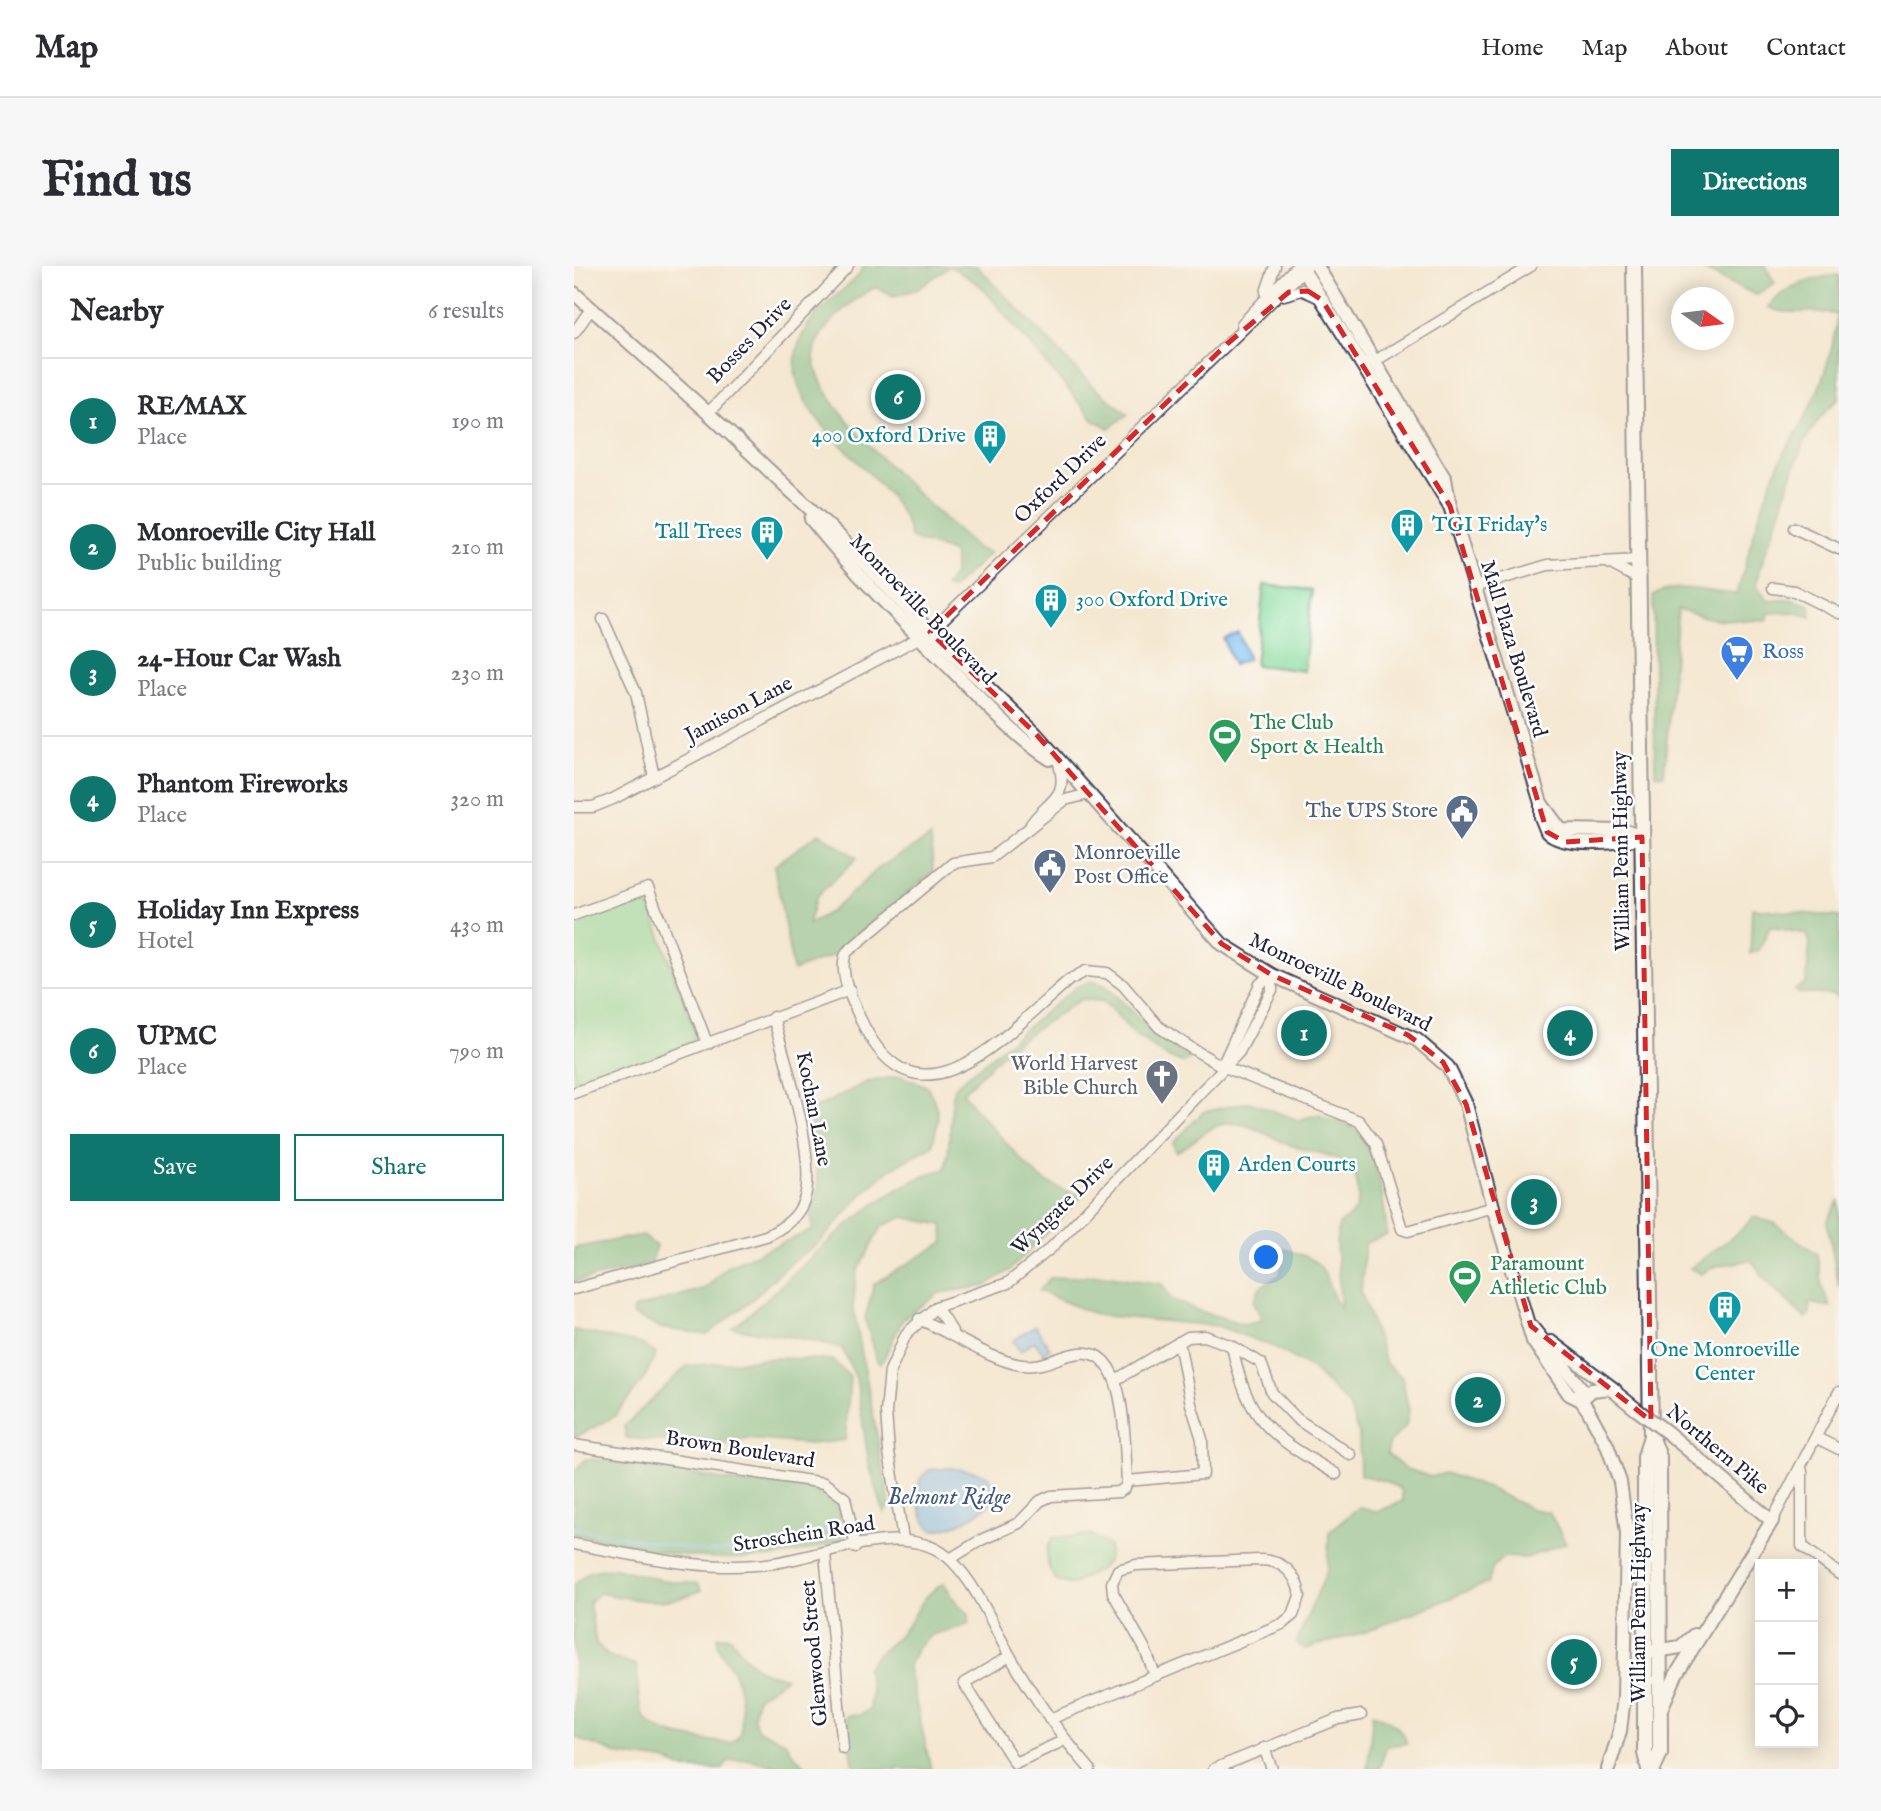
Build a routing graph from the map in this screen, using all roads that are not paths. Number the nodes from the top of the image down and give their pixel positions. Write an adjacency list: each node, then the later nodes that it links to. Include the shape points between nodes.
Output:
1 (848, 266): 16 (street, Bosses Drive)
2 (1275, 266): 11 (street)
3 (1317, 266): 15 (main road, Mall Plaza Boulevard)
4 (1531, 266): 15 (street)
5 (1303, 267): 8 (main road, Mall Plaza Boulevard); 9 (street, Oxford Drive); 11 (street, Oxford Drive)
6 (1631, 269): 20 (highway, William Penn Highway)
7 (574, 293): 10 (main road, Monroeville Boulevard)
8 (1322, 300): 9 (street, via 1300,290); 14 (main road, Mall Plaza Boulevard)
9 (1274, 301): 13 (street, Oxford Drive)
10 (591, 309): 12 (street); 16 (main road, Monroeville Boulevard)
11 (1251, 313): 13 (street, Oxford Drive)
12 (574, 333)
13 (1227, 344): 27 (street, Oxford Drive)
14 (1358, 360): 15 (street); 17 (main road, Mall Plaza Boulevard)
15 (1375, 361): 17 (main road, Mall Plaza Boulevard, via 1445,479)
16 (708, 413): 27 (main road, Monroeville Boulevard, via 799,502 845,560)
17 (1450, 506): 23 (main road, Mall Plaza Boulevard)
18 (1794, 528): 19 (street)
19 (1839, 550)
20 (1638, 560): 21 (street); 22 (highway, William Penn Highway)
21 (1609, 563): 22 (street); 23 (street, via 1548,565)
22 (1639, 579): 33 (highway, William Penn Highway)
23 (1474, 587): 33 (main road, Mall Plaza Boulevard, via 1541,803 1560,830 1625,831)
24 (1773, 587): 25 (street, via 1794,591)
25 (1839, 613)
26 (603, 619): 29 (street, via 636,693)
27 (924, 634): 28 (main road, Monroeville Boulevard, via 1026,741); 29 (street, Jamison Lane)
28 (1059, 764): 30 (main road, Monroeville Boulevard); 32 (street, via 1062,791)
29 (654, 778): 31 (street, Jamison Lane, via 601,804)
30 (1089, 794): 32 (street, via 1065,800); 35 (main road, Monroeville Boulevard, via 1213,936)
31 (574, 807)
32 (1027, 830): 36 (street, via 992,857 954,863 852,947 843,962)
33 (1642, 837): 55 (highway, William Penn Highway)
34 (574, 915): 38 (street, via 648,888)
35 (1272, 975): 39 (street, Wyngate Drive, via 1272,990 1248,1039); 41 (main road, Monroeville Boulevard, via 1408,1035 1443,1062 1466,1104)
36 (850, 990): 37 (street); 39 (street, via 864,1027 883,1054 910,1072 941,1075 962,1068 1078,974 1100,971 1118,980 1159,1027)
37 (773, 1017): 38 (street); 42 (street, Kochan Lane, via 805,1155 808,1188 801,1208 792,1220 766,1236)
38 (707, 1043): 40 (street)
39 (1222, 1066): 41 (street, via 1359,1121 1376,1144 1402,1229); 43 (street, Wyngate Drive, via 1108,1192 1032,1265 1008,1283)
40 (574, 1093)
41 (1493, 1207): 45 (main road, Monroeville Boulevard)
42 (574, 1289)
43 (936, 1307): 44 (street, Wyngate Drive); 46 (street)
44 (919, 1319): 46 (street); 64 (street, Wyngate Drive, via 894,1356 886,1396 888,1452)
45 (1531, 1326): 47 (main road, Monroeville Boulevard); 53 (main road, Monroeville Boulevard, via 1533,1341 1549,1366 1569,1394)
46 (957, 1336): 50 (street, via 1023,1365 1091,1353 1104,1359)
47 (1542, 1336): 51 (main road, Northern Pike); 53 (main road, Monroeville Boulevard, via 1582,1389)
48 (1179, 1342): 49 (street, via 1199,1335); 50 (street); 62 (street, via 1202,1439 1203,1474)
49 (1232, 1346): 59 (street, via 1261,1363 1272,1393 1297,1419); 61 (street, via 1244,1393 1255,1413 1289,1446)
50 (1117, 1379): 62 (street)
51 (1615, 1390): 53 (main road, via 1596,1389); 54 (main road, Northern Pike)
52 (1839, 1392): 56 (street, Northern Pike)
53 (1581, 1400): 54 (main road, Northern Pike, via 1607,1396); 85 (main road, Monroeville Boulevard, via 1617,1469 1627,1533 1624,1697)
54 (1636, 1409): 63 (main road, Northern Pike, bridge)
55 (1651, 1436): 72 (highway, William Penn Highway, via 1659,1457); 73 (highway, William Penn Highway, via 1645,1457)
56 (1817, 1438): 58 (street); 60 (street, Northern Pike)
57 (574, 1445): 66 (street, Brown Boulevard, via 824,1483 845,1499)
58 (1839, 1449)
59 (1351, 1455)
60 (1802, 1467): 63 (street, Northern Pike); 69 (street, via 1802,1546)
61 (1336, 1474)
62 (1127, 1481): 68 (street, via 1119,1492 1051,1496 1019,1523)
63 (1772, 1521): 70 (main road, Northern Pike)
64 (903, 1539): 66 (street, Stroschein Road); 68 (street, Stroschein Road, via 925,1542)
65 (574, 1544): 67 (street, Stroschein Road, via 720,1566 764,1565)
66 (856, 1547): 67 (street, Stroschein Road)
67 (825, 1553): 80 (street, Glenwood Street)
68 (950, 1559): 74 (street, Stroschein Road, via 974,1590)
69 (1839, 1574)
70 (1712, 1614): 71 (main road, Northern Pike); 72 (main road, Northern Pike, via 1686,1644)
71 (1691, 1651): 72 (main road, via 1678,1656); 76 (main road, Northern Pike)
72 (1661, 1652): 73 (main road); 76 (highway, William Penn Highway)
73 (1646, 1653): 86 (highway, William Penn Highway, via 1645,1753)
74 (1010, 1657): 78 (street, Stroschein Road); 79 (street, via 964,1683 1015,1763)
75 (1155, 1675): 75 (street, via 1112,1592 1118,1570 1136,1565 1268,1560 1286,1567 1294,1577 1299,1603 1282,1624); 78 (street)
76 (1661, 1710): 86 (highway, William Penn Highway, via 1660,1753)
77 (1361, 1715): 81 (street, via 1338,1719)
78 (1050, 1719): 79 (street, Stroschein Road)
79 (1065, 1741): 82 (street, Stroschein Road)
80 (843, 1748)
81 (1264, 1748): 83 (street); 84 (street)
82 (1090, 1769)
83 (1214, 1769)
84 (1272, 1769)
85 (1608, 1769)
86 (1651, 1769)

